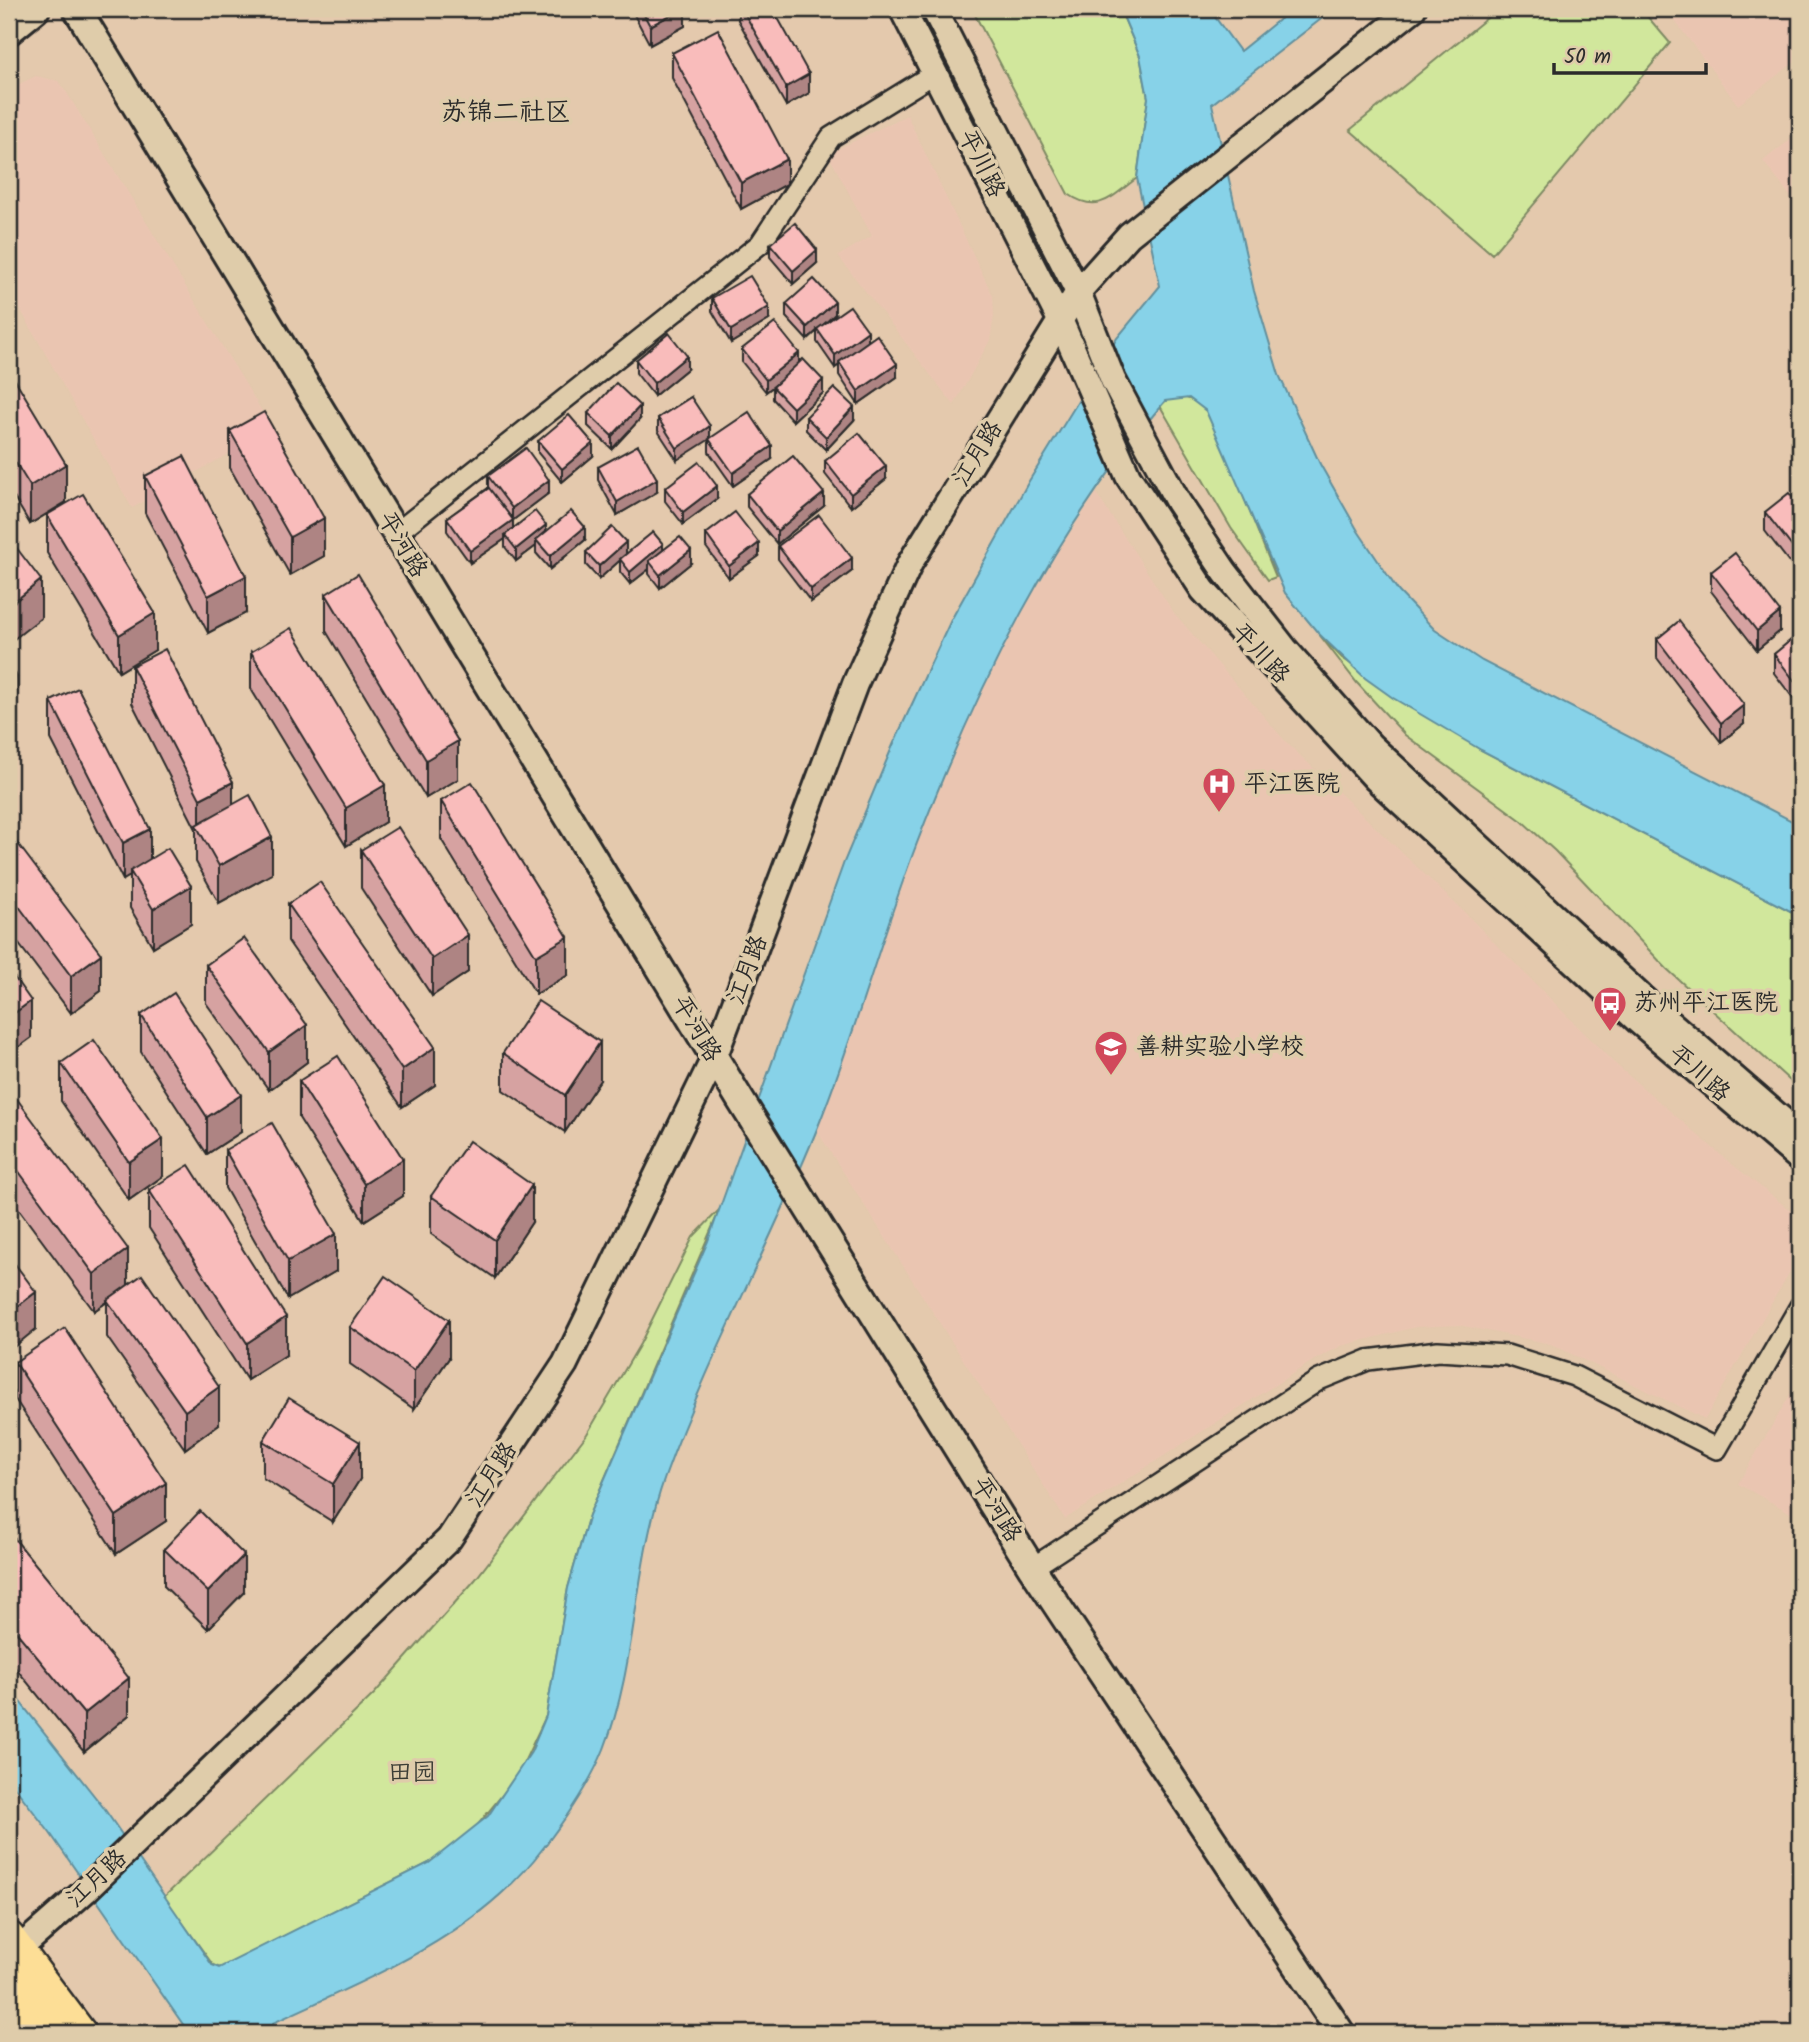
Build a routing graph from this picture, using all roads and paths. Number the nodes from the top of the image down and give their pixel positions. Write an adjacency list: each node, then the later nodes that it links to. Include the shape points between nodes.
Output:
1 (36, 9): 6 (main road)
2 (77, 9): 10 (main road, 平河路)
3 (902, 9): 7 (street, 平川路)
4 (934, 9): 8 (street, 平川路)
5 (1413, 9): 8 (street, 江月路, via 1129,235)
6 (9, 31)
7 (935, 73): 9 (street, 平川路); 10 (street, via 831,136 760,244)
8 (1079, 292): 9 (street, 江月路); 12 (street, 平川路, via 1112,380 1178,502 1285,649 1370,745 1653,1007)
9 (1061, 322): 11 (street, 江月路, via 910,563 855,684); 13 (street, 平川路, via 1128,476 1220,610 1370,772 1637,1020)
10 (395, 534): 11 (main road, 平河路)
11 (714, 1058): 15 (main road, 平河路); 16 (street, 江月路, via 565,1364 449,1539 85,1891)
12 (1800, 1135)
13 (1800, 1159)
14 (1800, 1306): 15 (street, via 1717,1449 1574,1376 1507,1354 1438,1351 1368,1360 1319,1380)
15 (1032, 1568): 21 (main road, 平河路)
16 (12, 1951): 19 (highway); 20 (main road)
17 (9, 2002): 18 (highway)
18 (31, 2033)
19 (61, 2033)
20 (81, 2033)
21 (1341, 2033)

